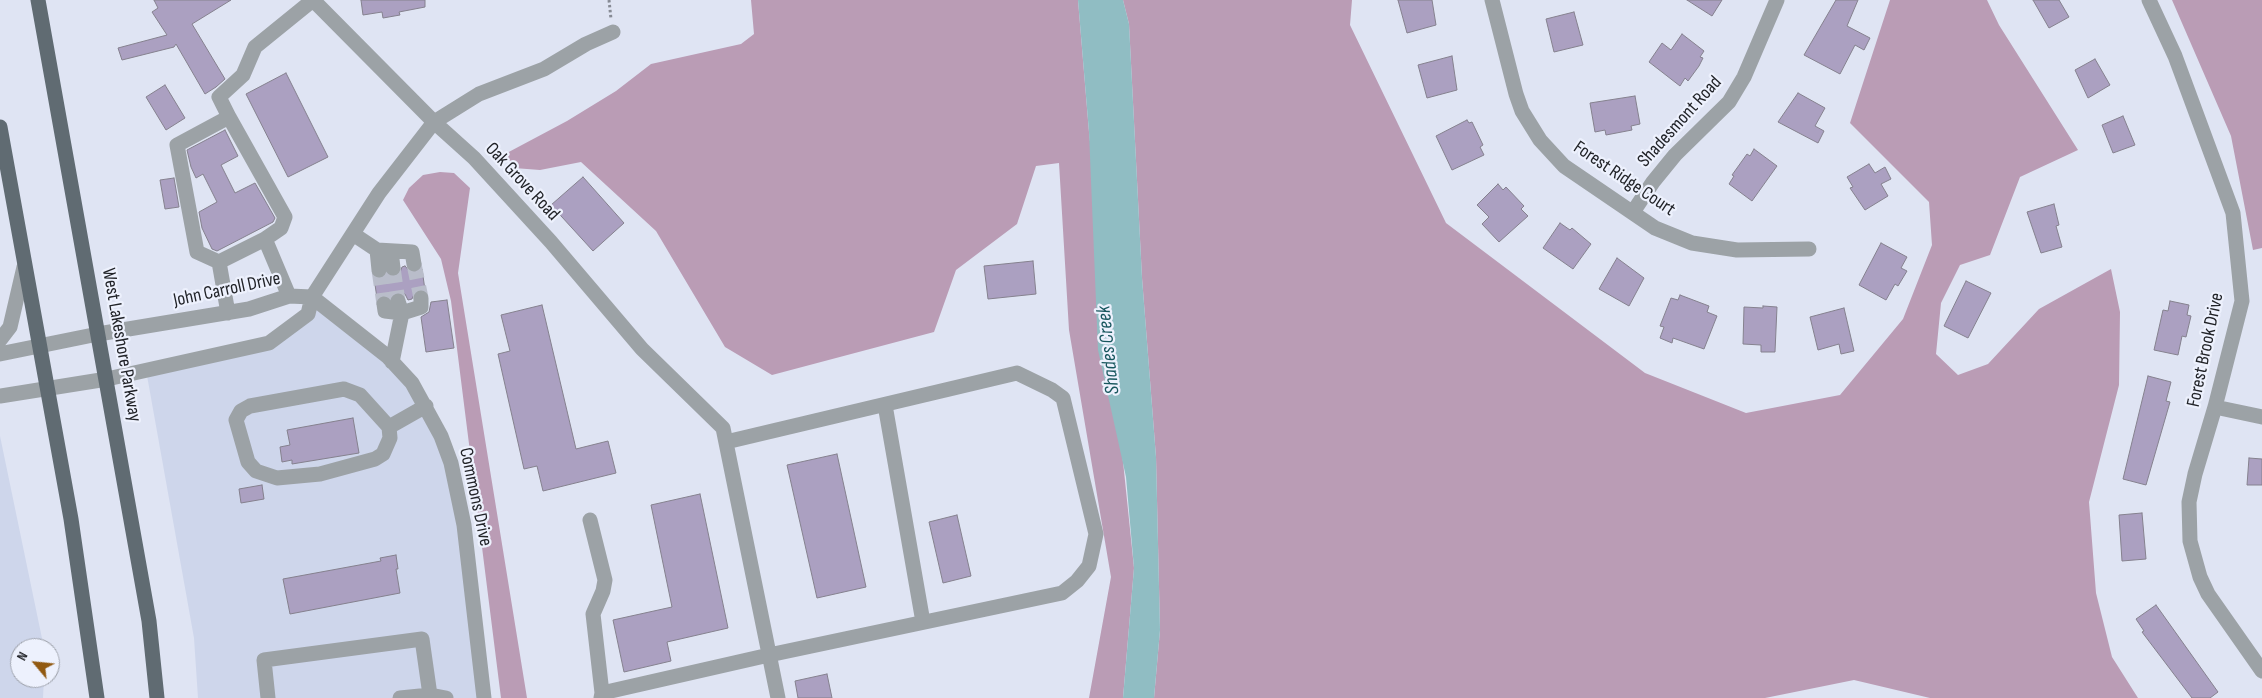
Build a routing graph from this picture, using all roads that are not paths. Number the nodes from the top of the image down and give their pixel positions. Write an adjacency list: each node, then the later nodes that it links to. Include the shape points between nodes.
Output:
1 (38, 0): 23 (main road, West Lakeshore Parkway)
2 (313, 0): 7 (street, via 255,47 243,75 219,97); 8 (street, Oak Grove Road)
3 (1492, 0): 10 (street, Forest Ridge Court, via 1516,94 1522,111 1540,140 1564,166)
4 (1777, 0): 10 (street, Shadesmont Road, via 1744,77 1729,102 1675,155)
5 (2149, 0): 33 (street, Forest Brook Drive, via 2175,56 2233,213 2242,301)
6 (613, 32): 8 (street, via 544,69 479,94)
7 (229, 117): 12 (street, via 285,217 280,228); 15 (street, via 177,145 197,252)
8 (434, 122): 11 (street, via 379,192); 36 (street, Oak Grove Road, via 474,158 642,349)
9 (0, 128): 16 (main road)
10 (1633, 212): 13 (street, Forest Ridge Court, via 1672,236 1710,248)
11 (354, 234): 14 (street); 20 (street)
12 (265, 238): 15 (street); 19 (street)
13 (1809, 249)
14 (384, 251): 17 (street, via 412,252); 18 (street)
15 (219, 262): 22 (street)
16 (25, 263): 24 (street, via 10,327); 25 (main road)
17 (414, 264)
18 (386, 269)
19 (289, 296): 20 (street, John Carroll Drive); 22 (street, John Carroll Drive)
20 (312, 297): 27 (street, Commons Drive); 28 (street, via 308,314 269,343)
21 (421, 298): 27 (street, via 420,307 395,306)
22 (228, 313): 23 (street, John Carroll Drive)
23 (98, 334): 25 (street, John Carroll Drive); 28 (main road, West Lakeshore Parkway)
24 (0, 340)
25 (39, 347): 26 (street, John Carroll Drive); 29 (main road)
26 (0, 354)
27 (392, 362): 32 (street, Commons Drive, via 412,383)
28 (107, 379): 29 (street); 44 (main road, West Lakeshore Parkway, via 149,621)
29 (47, 390): 30 (street); 43 (main road, via 74,538)
30 (0, 396)
31 (885, 405): 36 (street); 38 (street); 38 (street, via 1017,373 1052,390 1063,398 1096,534 1089,566 1062,593)
32 (426, 406): 35 (street); 48 (street, Commons Drive, via 451,463 462,516)
33 (2215, 406): 34 (street); 40 (street, Forest Brook Drive, via 2189,502 2190,541 2208,594)
34 (2262, 417)
35 (389, 428): 35 (street, via 360,395 344,389 250,406 240,411 236,420 248,462 256,471 277,478 320,474 375,459 388,445)
36 (725, 435): 39 (street)
37 (590, 520): 42 (street, via 605,580 593,614)
38 (923, 622): 39 (street)
39 (769, 655): 42 (street); 49 (street)
40 (2262, 671)
41 (430, 695): 45 (street, via 422,639 264,660); 46 (street); 47 (street)
42 (601, 696)
43 (97, 698)
44 (157, 698)
45 (268, 698)
46 (400, 698)
47 (446, 698)
48 (484, 698)
49 (778, 698)

